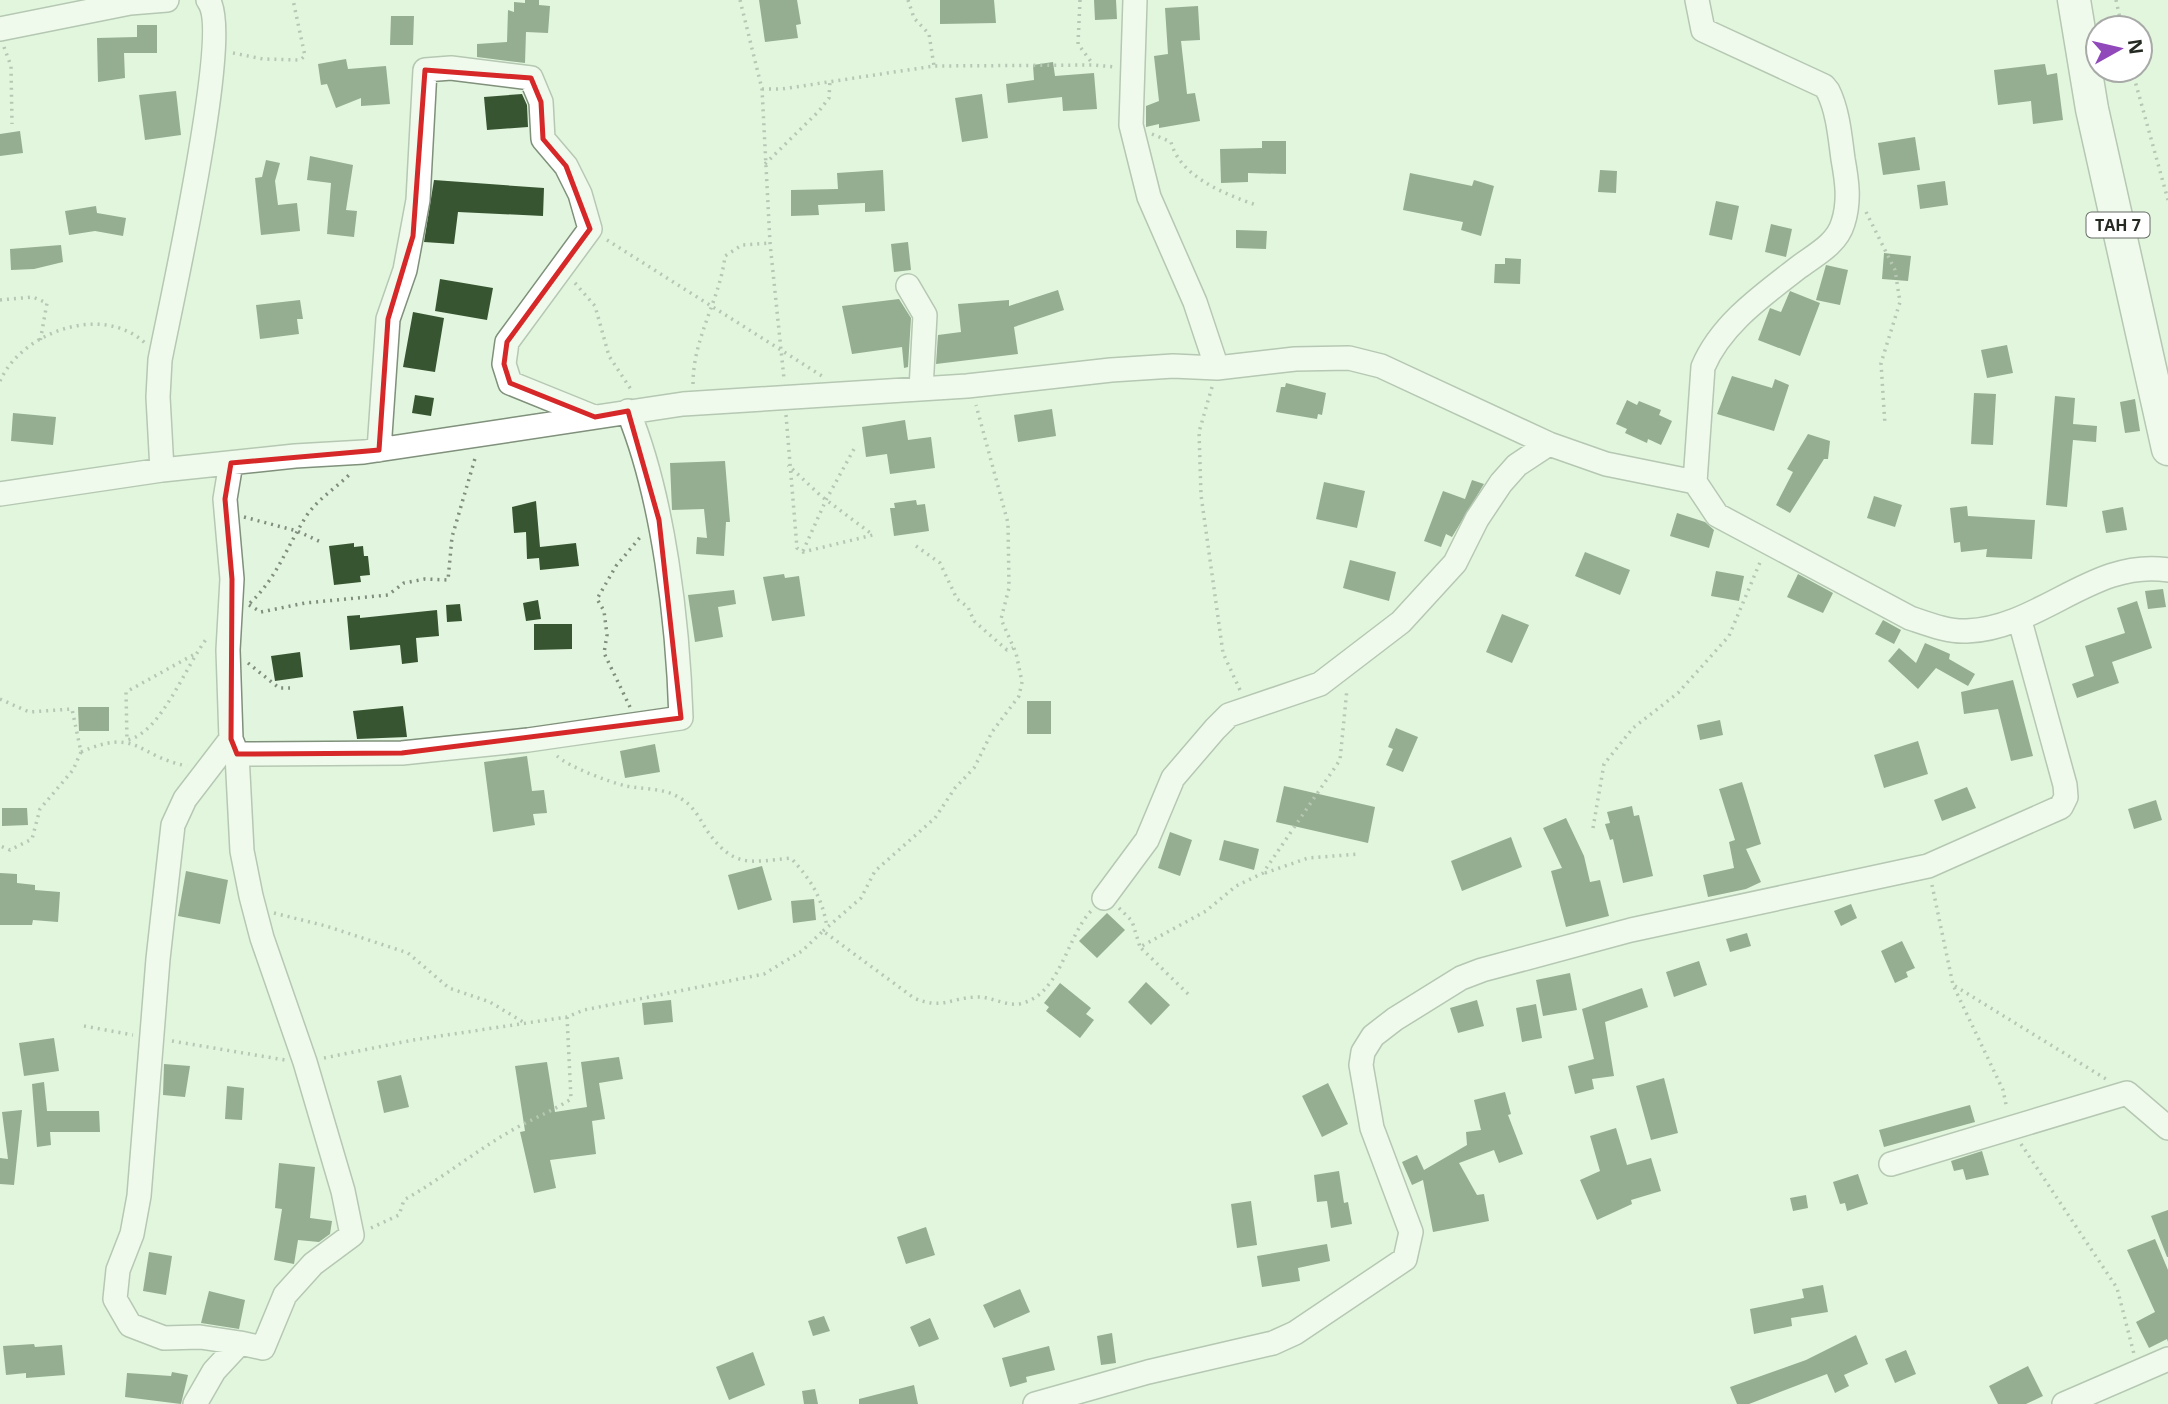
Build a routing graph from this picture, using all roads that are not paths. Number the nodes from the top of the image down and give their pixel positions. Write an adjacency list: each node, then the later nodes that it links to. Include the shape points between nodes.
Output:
1 (167, 0): 6 (street)
2 (208, 0): 16 (street, via 214,49 202,142 160,360)
3 (1135, 0): 8 (street, via 1131,125 1149,197 1195,302)
4 (1697, 0): 17 (street, via 1703,30 1828,91 1848,191 1843,225 1835,239 1758,299 1710,350 1703,367)
5 (2074, 0): 13 (highway, TAH 7, via 2092,109)
6 (0, 29)
7 (908, 286): 9 (street, via 925,314)
8 (1217, 368): 9 (street, via 1111,370); 12 (street, via 1349,358 1381,366)
9 (920, 389): 10 (street)
10 (632, 411): 11 (street); 21 (street, via 659,520 674,623 681,718 402,753)
11 (595, 417): 14 (street); 14 (street, via 510,383 504,363 507,342 590,229 566,166 543,139 541,102 531,78 451,68 425,70 414,236 388,319)
12 (1549, 444): 17 (street, via 1606,464); 22 (street, via 1517,465 1501,483 1476,519 1455,563 1401,622 1320,684 1230,715 1173,778 1147,840)
13 (2168, 449)
14 (375, 451): 15 (street)
15 (231, 463): 16 (street); 21 (street, via 226,510 231,589)
16 (162, 470): 18 (street)
17 (1695, 482): 20 (street, via 1717,515 1910,618 1965,632)
18 (0, 494)
19 (2168, 570): 20 (street, via 2113,572)
20 (2020, 621): 28 (street, via 2065,785 2061,807 1928,866 1631,930 1461,978 1374,1036 1363,1052 1361,1065 1372,1128 1410,1232 1405,1259 1273,1343 1148,1371)
21 (228, 752): 25 (street, via 255,910 305,1062 352,1235 313,1264 285,1295 262,1348); 25 (street, via 185,799 173,825 139,1196 132,1234 118,1270 115,1299 130,1325 164,1338)
22 (1104, 898)
23 (2168, 1128): 24 (street, via 2127,1093)
24 (1891, 1164)
25 (240, 1343): 27 (street, via 214,1371)
26 (2168, 1359): 29 (street)
27 (195, 1404)
28 (1035, 1404)
29 (2064, 1404)

